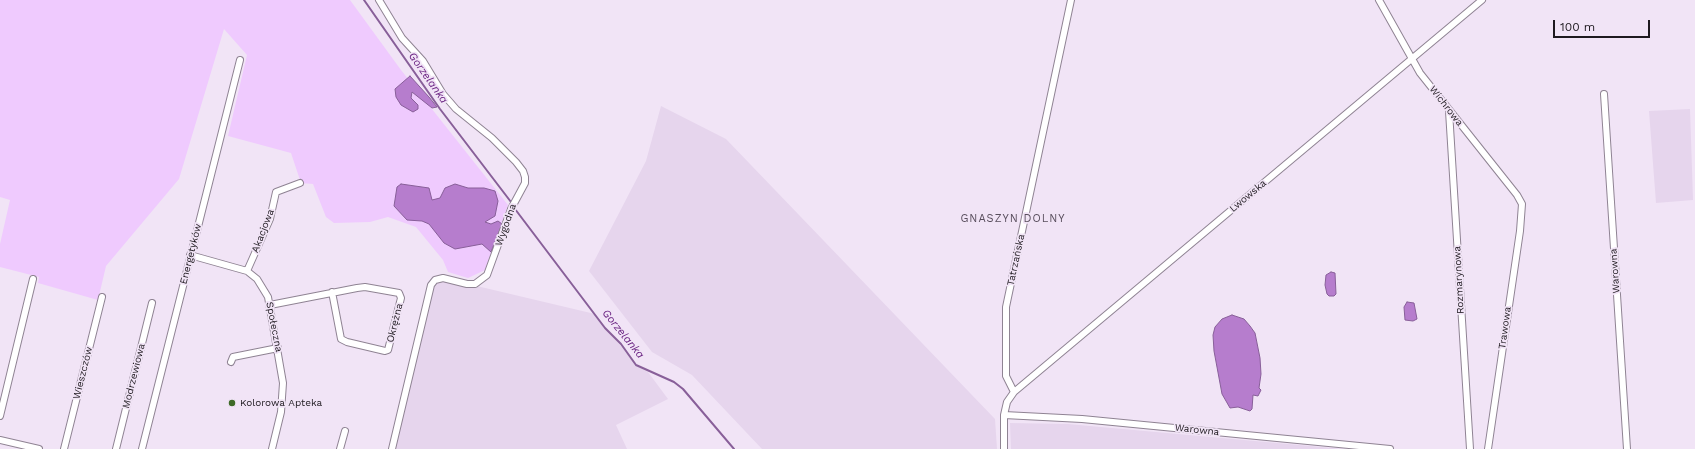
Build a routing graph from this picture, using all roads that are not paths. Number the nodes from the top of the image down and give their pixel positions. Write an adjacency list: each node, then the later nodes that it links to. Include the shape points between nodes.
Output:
1 (379, 0): 31 (street, Wygodna, via 402,38 423,61 443,94 456,109 492,138 516,162 525,177 525,183 511,210 487,274 475,284 443,278 434,280 431,285)
2 (1071, 0): 20 (street, Tatrzańska, via 1006,307 1006,376)
3 (1379, 0): 6 (street, Wichrowa)
4 (1482, 0): 6 (street, Lwowska)
5 (240, 60): 11 (street, Energetyków)
6 (1411, 60): 8 (street, Wichrowa); 20 (street, Lwowska)
7 (1604, 94): 36 (street, Warowna)
8 (1449, 111): 10 (street, Wichrowa, via 1517,195); 34 (street, Rozmarynowa)
9 (300, 183): 12 (street, Akacjowa, via 276,192 270,219)
10 (1522, 206): 35 (street, Trawowa)
11 (190, 256): 12 (street); 28 (street, Energetyków)
12 (248, 271): 17 (street, Społeczna, via 263,287)
13 (33, 279): 22 (street)
14 (332, 292): 14 (street, Okrężna, via 341,339 388,350 401,294 365,287); 17 (street, Okrężna)
15 (102, 297): 26 (street, Wieszczów)
16 (152, 303): 27 (street, Modrzewiowa)
17 (270, 305): 18 (street, Społeczna)
18 (278, 348): 19 (street, via 233,357); 29 (street, Społeczna, via 283,396)
19 (231, 362)
20 (1014, 392): 21 (street, via 1007,402)
21 (1004, 415): 32 (street); 33 (street, Warowna, via 1082,419)
22 (0, 416)
23 (344, 431): 30 (street)
24 (0, 440): 25 (street)
25 (39, 449)
26 (64, 449)
27 (116, 449)
28 (142, 449)
29 (272, 449)
30 (340, 449)
31 (392, 449)
32 (1004, 449)
33 (1390, 449)
34 (1470, 449)
35 (1488, 449)
36 (1627, 449)

